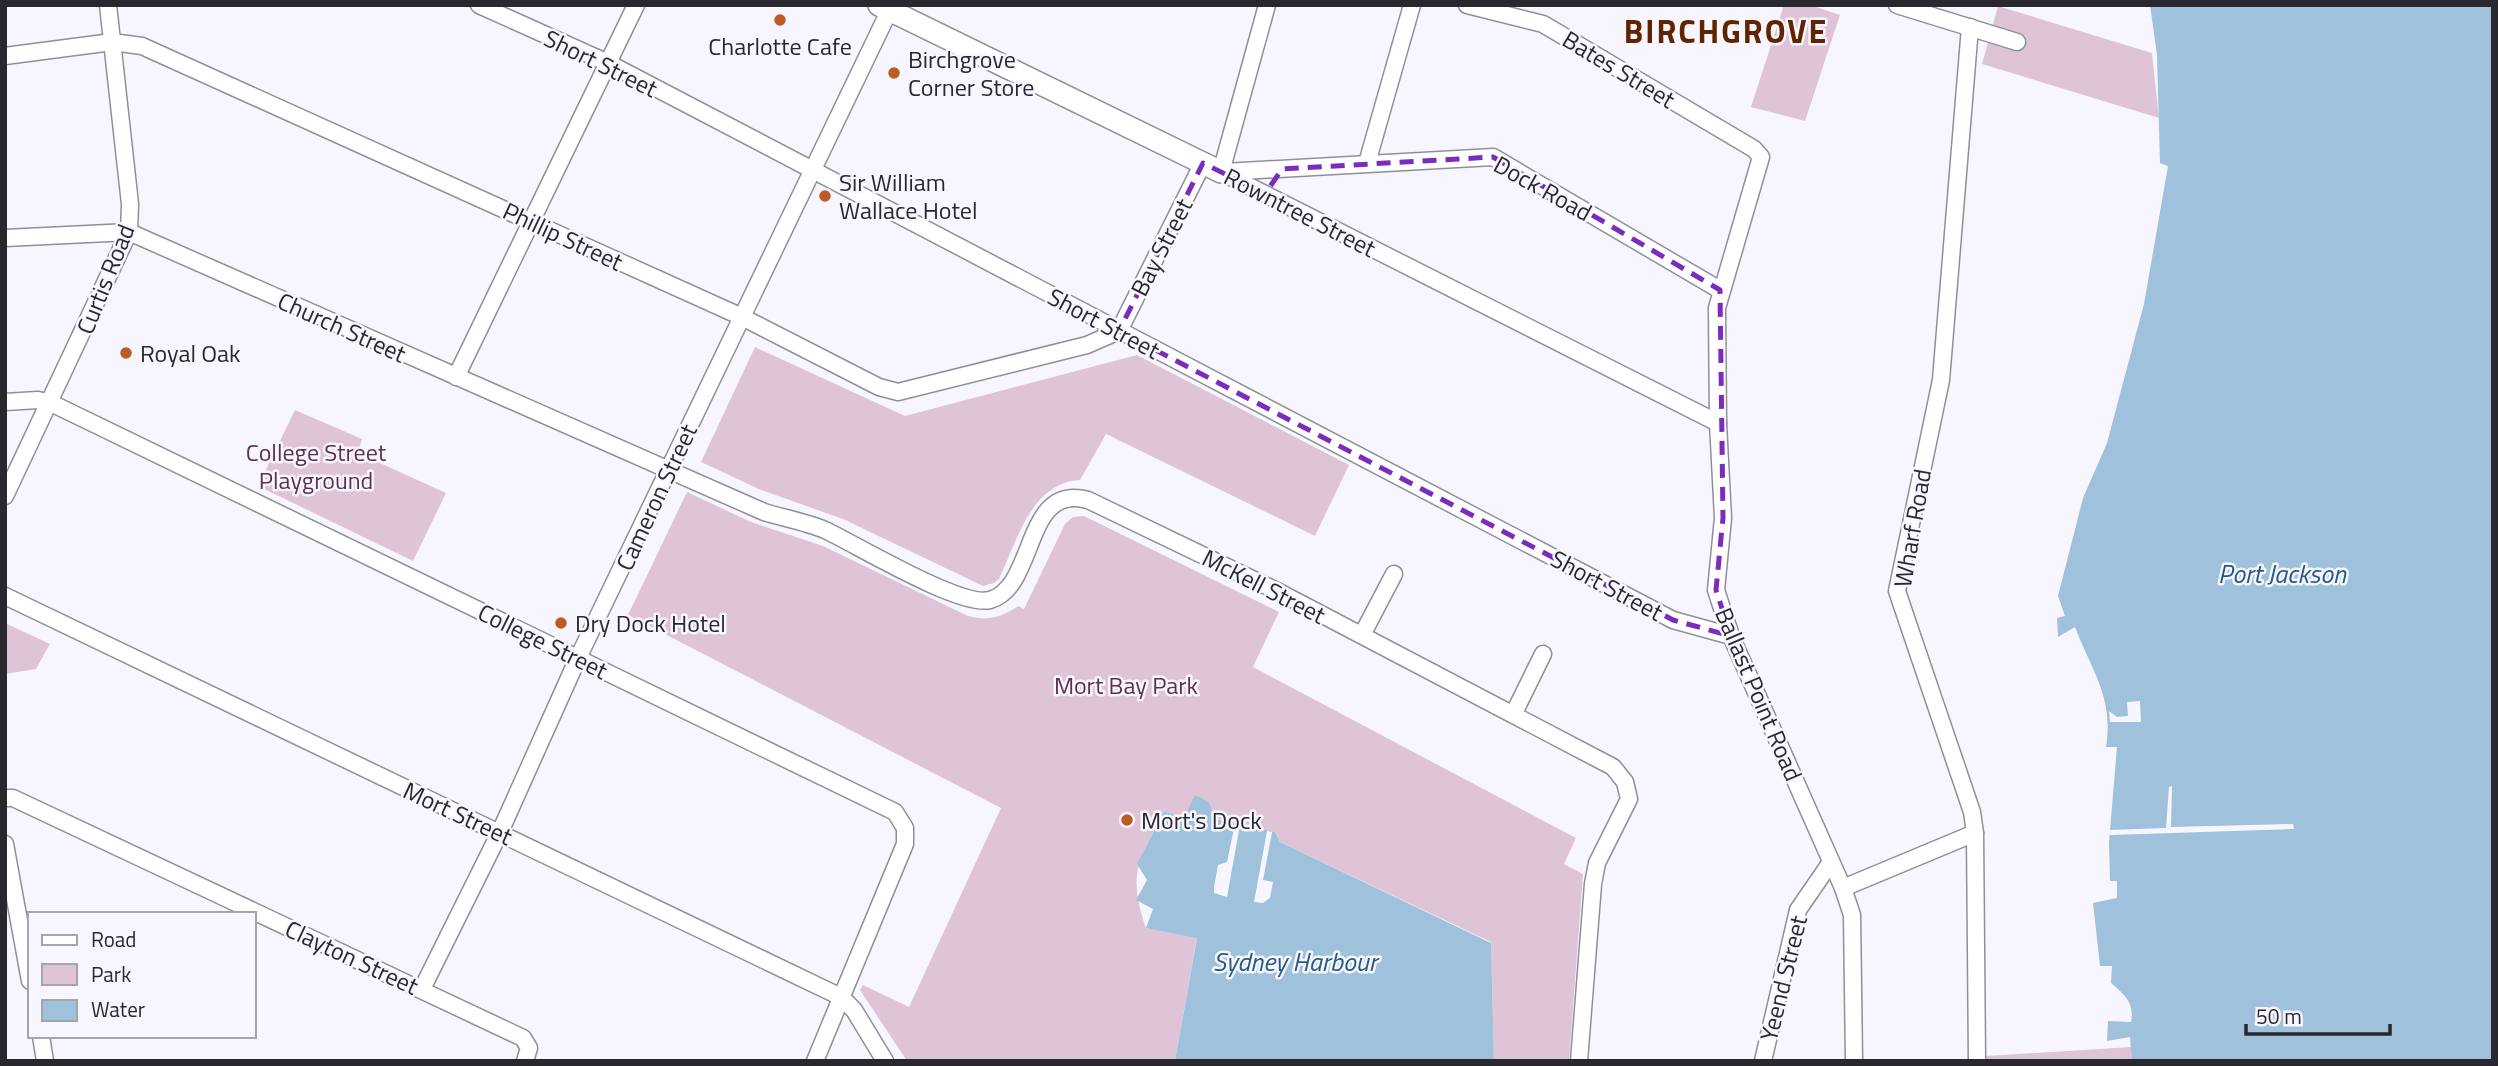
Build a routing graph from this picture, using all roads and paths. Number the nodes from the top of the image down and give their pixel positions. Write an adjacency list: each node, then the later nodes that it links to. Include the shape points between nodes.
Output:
1 (108, 5): 10 (street, Curtis Road)
2 (479, 5): 13 (street, Short Street)
3 (636, 5): 13 (street)
4 (1412, 5): 15 (street)
5 (1467, 5): 14 (street, Bates Street, via 1543,24)
6 (1898, 5): 9 (street)
7 (1264, 6): 16 (street, Bay Street)
8 (887, 7): 16 (street, Rowntree Street); 18 (street, Cameron Street)
9 (1970, 27): 11 (street); 41 (street, Wharf Road, via 1941,380 1897,591 1972,812)
10 (111, 42): 12 (street, Phillip Street); 20 (street, Phillip Street, via 142,46); 21 (street, Curtis Road, via 130,204)
11 (2017, 42)
12 (5, 56)
13 (608, 63): 18 (street, Short Street); 20 (street)
14 (1761, 157): 23 (street, Ballast Point Road)
15 (1367, 163): 17 (street, Dock Road); 23 (street, Dock Road, via 1493,157)
16 (1212, 167): 17 (street, Dock Road); 19 (street, Rowntree Street); 25 (street, Bay Street)
17 (1282, 169): 19 (street)
18 (812, 171): 24 (street, Cameron Street); 25 (street, Short Street)
19 (1270, 196): 29 (street, Rowntree Street)
20 (532, 221): 24 (street, Phillip Street); 26 (street)
21 (129, 232): 22 (street, Church Street); 26 (street, Church Street); 28 (street, Curtis Road)
22 (5, 238)
23 (1720, 290): 29 (street, Ballast Point Road)
24 (742, 317): 25 (street, Phillip Street, via 879,387 898,392 1087,345); 30 (street, Cameron Street)
25 (1119, 331): 35 (street, Short Street, via 1673,620)
26 (456, 377): 30 (street, Church Street)
27 (5, 402): 28 (street, College Street)
28 (51, 403): 31 (street, Curtis Road); 37 (street, College Street)
29 (1718, 423): 35 (street, Ballast Point Road, via 1723,518 1716,590)
30 (668, 470): 34 (street, McKell Street, via 764,512 823,529 972,600 989,601 1001,595 1047,509 1074,496 1138,523); 37 (street, Cameron Street)
31 (5, 496)
32 (1394, 574): 34 (street)
33 (5, 596): 40 (street, Mort Street)
34 (1362, 635): 38 (street, McKell Street)
35 (1731, 636): 43 (street, Ballast Point Road)
36 (1543, 654): 38 (street)
37 (578, 658): 40 (street, Cameron Street); 48 (street, College Street, via 886,806 901,820 905,844)
38 (1514, 713): 54 (street, McKell Street, via 1613,767 1625,782 1629,799 1597,863)
39 (5, 798): 47 (street, Clayton Street)
40 (500, 832): 47 (street, Cameron Street); 48 (street, Mort Street)
41 (1975, 833): 44 (street); 57 (street, Wharf Road)
42 (5, 845): 45 (street)
43 (1831, 862): 44 (street, Ballast Point Road); 55 (street, Yeend Street, via 1798,910)
44 (1843, 888): 56 (street, Ballast Point Road, via 1852,915)
45 (9, 900): 46 (street)
46 (28, 973)
47 (422, 989): 51 (street, Clayton Street, via 523,1038 529,1048)
48 (841, 997): 52 (street, College Street); 53 (street, Mort Street, via 854,1010)
49 (41, 1038): 50 (street)
50 (45, 1061)
51 (524, 1061)
52 (815, 1061)
53 (884, 1061)
54 (1579, 1061)
55 (1763, 1061)
56 (1854, 1061)
57 (1978, 1061)

